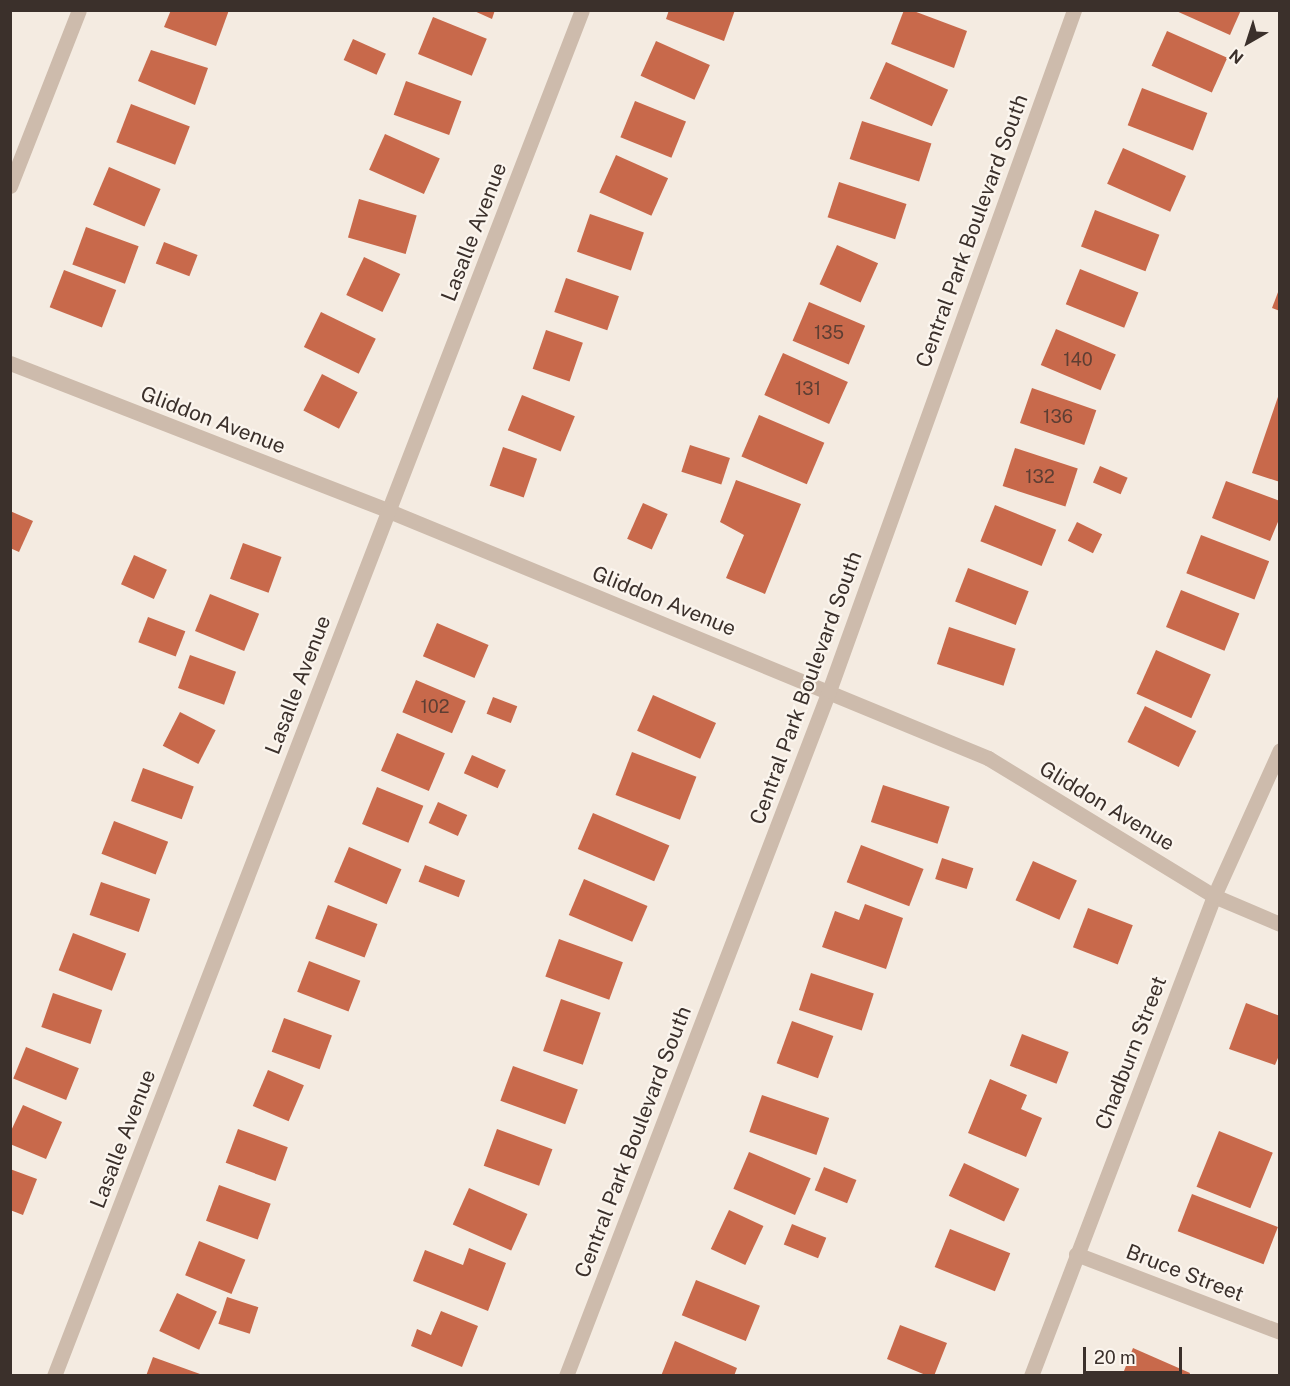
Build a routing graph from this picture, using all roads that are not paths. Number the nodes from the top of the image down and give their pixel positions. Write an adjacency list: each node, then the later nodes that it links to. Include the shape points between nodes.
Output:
1 (79, 10): 4 (street)
2 (582, 10): 6 (street, Lasalle Avenue)
3 (1074, 10): 7 (street, Central Park Boulevard South)
4 (10, 186)
5 (10, 363): 6 (street, Gliddon Avenue)
6 (388, 511): 7 (street, Gliddon Avenue); 13 (street, Lasalle Avenue)
7 (829, 691): 9 (street, Gliddon Avenue, via 988,758); 14 (street, Central Park Boulevard South)
8 (1280, 750): 9 (street, Chadburn Street)
9 (1214, 896): 10 (street, Gliddon Avenue); 11 (street, Chadburn Street)
10 (1280, 924)
11 (1076, 1254): 12 (street, Bruce Street); 15 (street, Chadburn Street)
12 (1280, 1332)
13 (54, 1376)
14 (566, 1376)
15 (1031, 1376)

